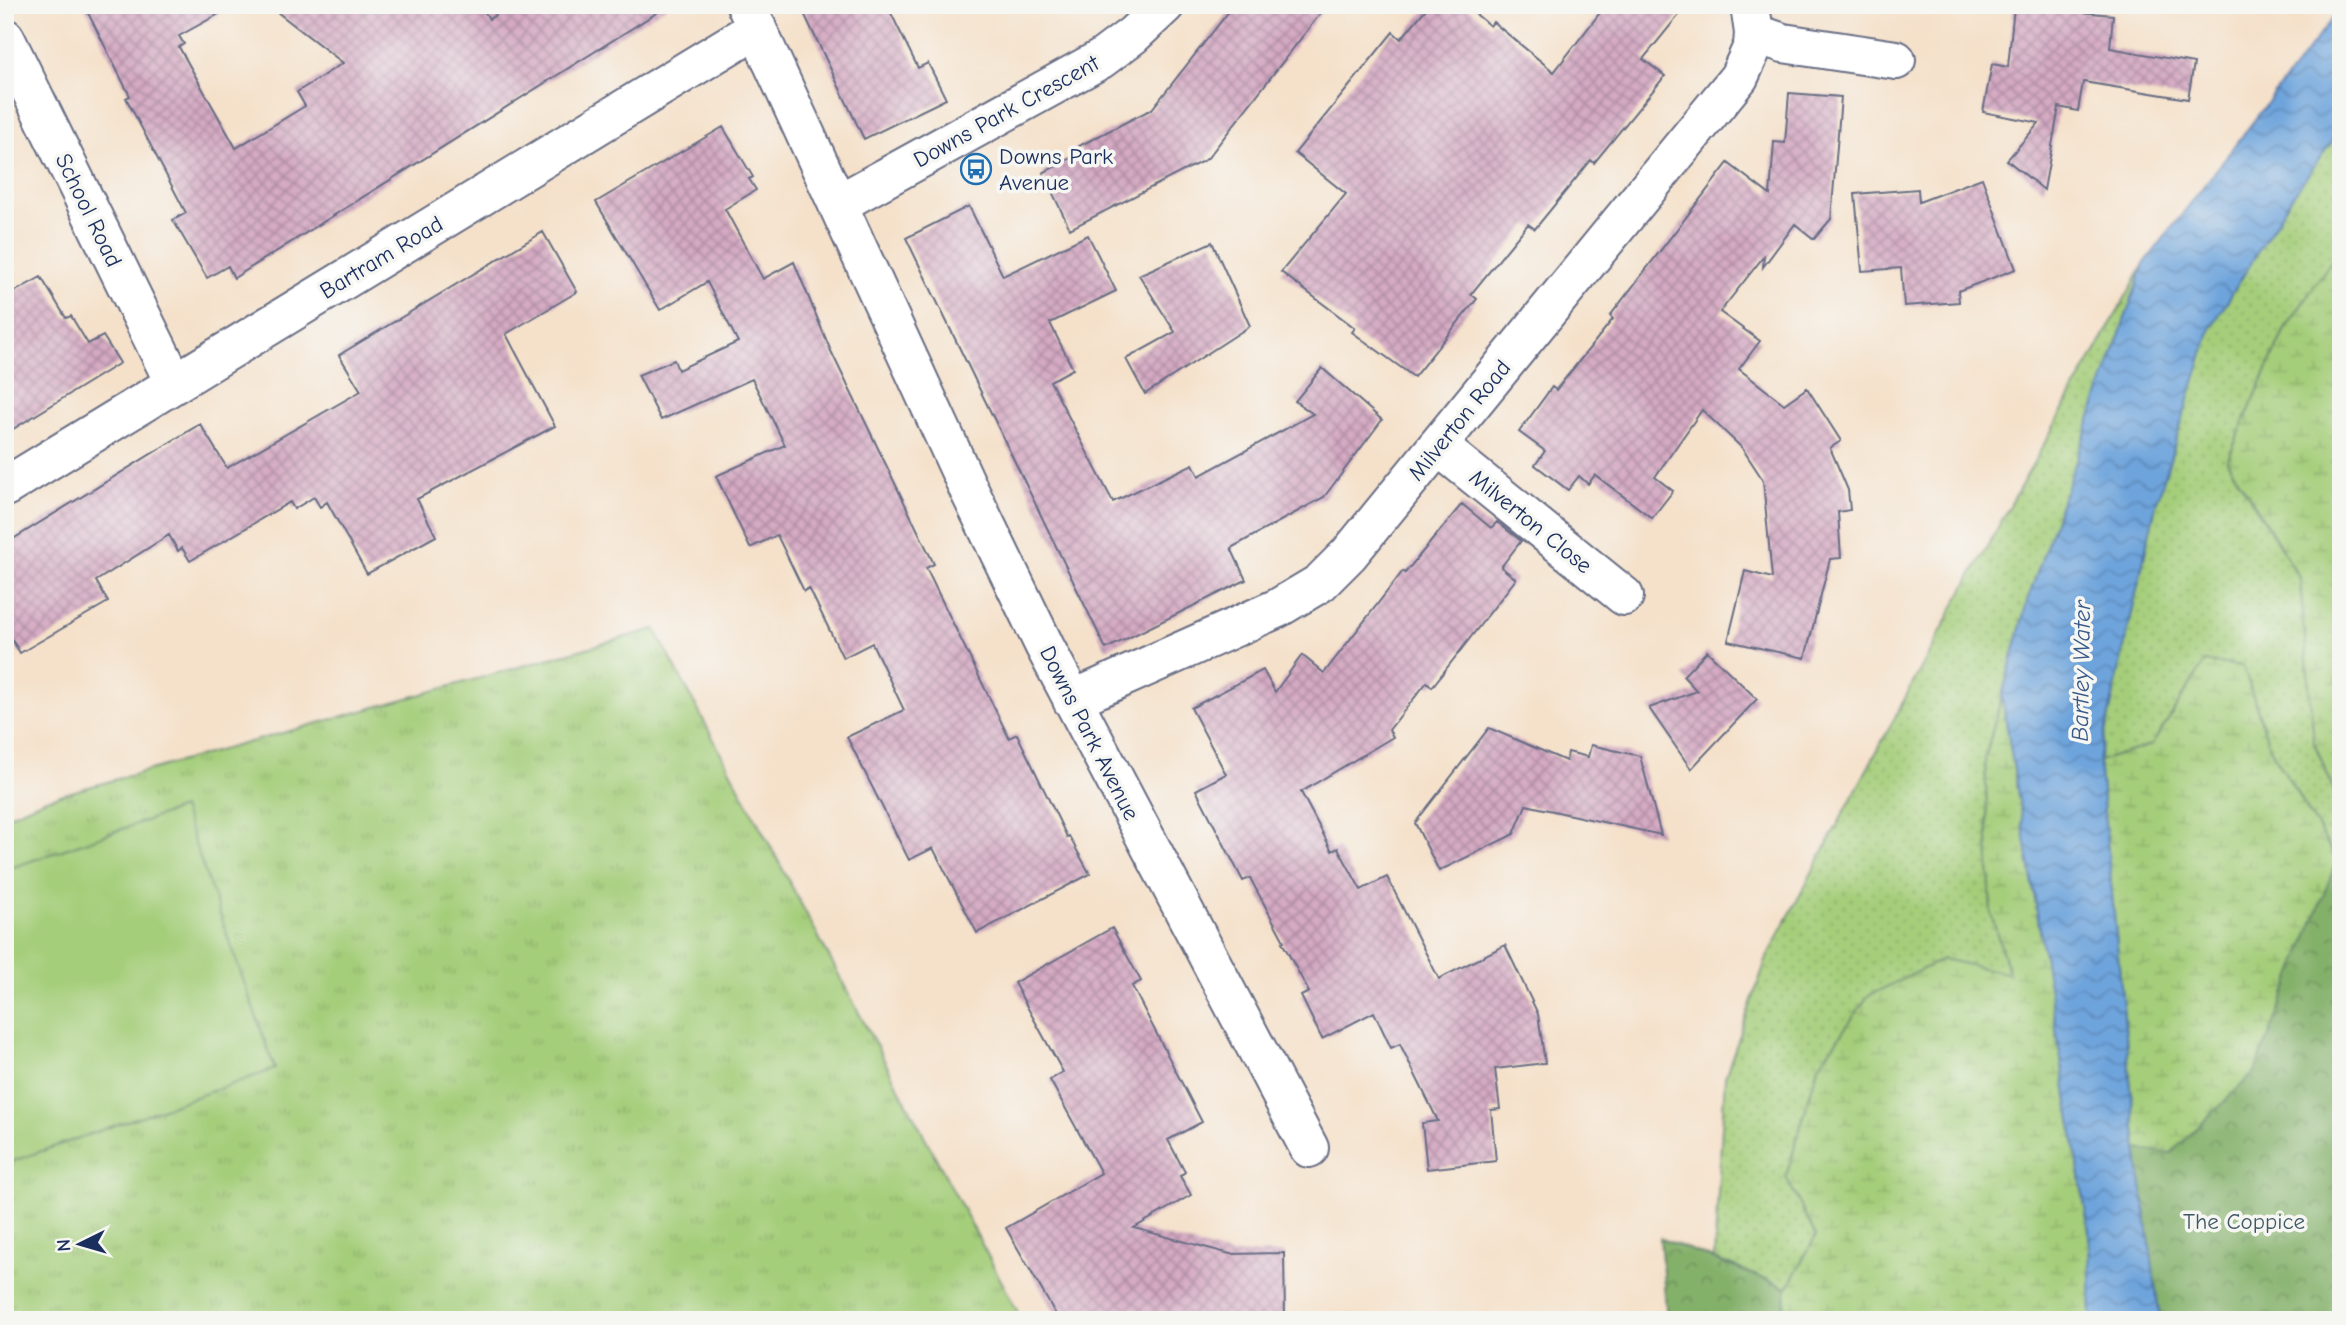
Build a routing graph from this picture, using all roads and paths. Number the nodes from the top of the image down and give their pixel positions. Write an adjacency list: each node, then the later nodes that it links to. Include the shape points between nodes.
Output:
1 (1165, 5): 6 (street, Downs Park Crescent, via 1101,59)
2 (751, 16): 6 (street, Downs Park Avenue); 7 (street, Bartram Road)
3 (1752, 19): 5 (street, Milverton Road, via 1783,43); 8 (street, Milverton Road, via 1753,46 1739,77)
4 (5, 38): 7 (street, School Road)
5 (1896, 60)
6 (838, 204): 11 (street, Downs Park Avenue, via 969,490)
7 (174, 382): 9 (street, Bartram Road)
8 (1438, 446): 10 (street, Milverton Close); 11 (street, Milverton Road, via 1320,583 1278,608)
9 (5, 487)
10 (1624, 596)
11 (1072, 700): 12 (street, Downs Park Avenue)
12 (1309, 1148)

